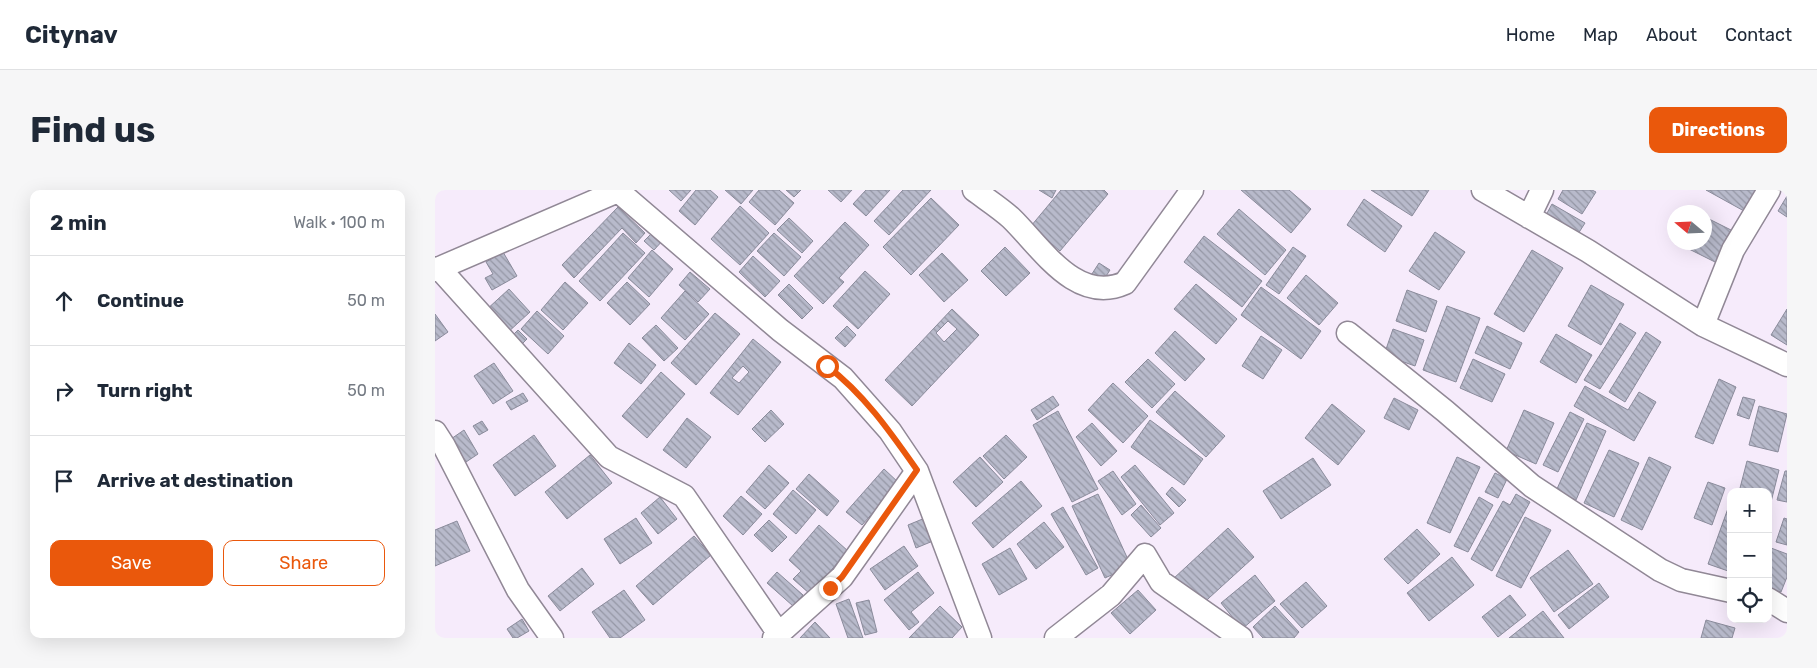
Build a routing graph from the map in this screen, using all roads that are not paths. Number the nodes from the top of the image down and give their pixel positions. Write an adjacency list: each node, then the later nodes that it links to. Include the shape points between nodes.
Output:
1 (974, 190): 2 (street, via 1010,217 1061,271 1087,286 1112,289 1125,283)
2 (1192, 190)
3 (1483, 190): 7 (street)
4 (1542, 190): 7 (street)
5 (1769, 190): 9 (street, via 1733,250)
6 (618, 191): 8 (street); 13 (street, via 780,330 843,378 889,431)
7 (1529, 216): 9 (street)
8 (437, 269): 17 (street, via 609,457 684,496)
9 (1703, 325): 11 (street)
10 (1348, 333): 14 (street, via 1532,486 1661,570 1681,580)
11 (1787, 365)
12 (435, 432): 18 (street, via 518,590)
13 (917, 470): 17 (street, via 842,577); 19 (street)
14 (1727, 590)
15 (1772, 602): 16 (street)
16 (1787, 611)
17 (776, 636)
18 (552, 638)
19 (980, 638)
20 (1056, 638): 21 (street, via 1111,595 1145,554 1161,582)
21 (1241, 638)

